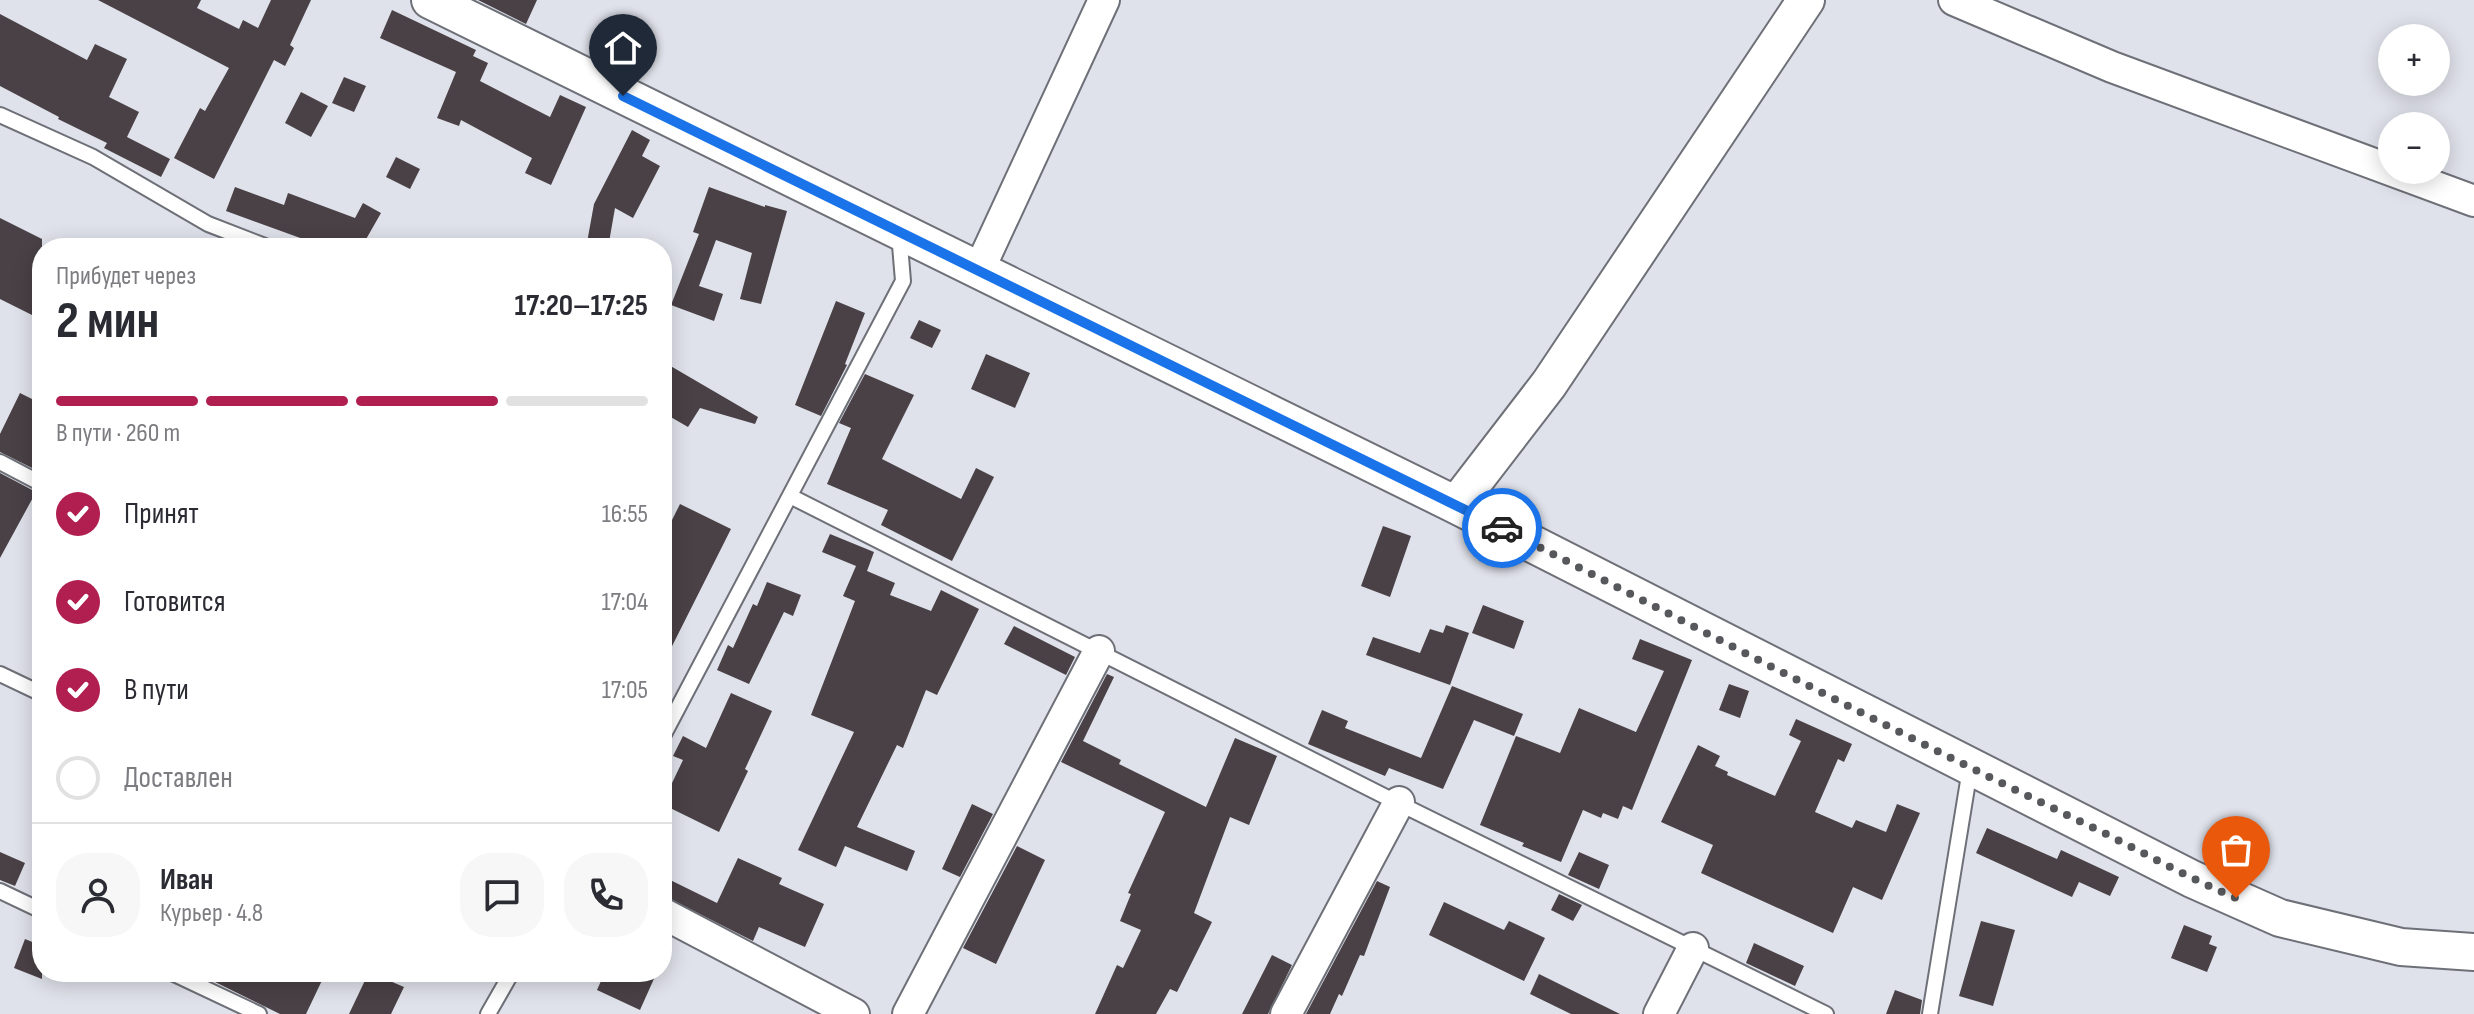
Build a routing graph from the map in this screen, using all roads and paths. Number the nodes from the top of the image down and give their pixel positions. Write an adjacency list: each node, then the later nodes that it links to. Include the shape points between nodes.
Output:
1 (430, 0): 7 (street)
2 (1104, 0): 9 (street)
3 (1806, 0): 13 (street, via 1549,384)
4 (1954, 0): 6 (street, via 2112,67)
5 (0, 115): 8 (lane, via 93,157 208,224)
6 (2474, 201)
7 (899, 233): 9 (street); 12 (lane, via 903,281)
8 (244, 238)
9 (978, 272): 13 (street)
10 (0, 462): 11 (lane)
11 (32, 479)
12 (790, 496): 14 (lane); 17 (lane)
13 (1456, 505): 18 (street)
14 (1099, 651): 19 (lane); 30 (street)
15 (0, 674): 16 (lane)
16 (32, 689)
17 (672, 719)
18 (1970, 768): 24 (street, via 2280,918 2401,947); 34 (lane)
19 (1399, 802): 23 (lane); 31 (street)
20 (0, 891): 21 (lane)
21 (32, 906)
22 (672, 918): 29 (street)
23 (1693, 948): 32 (street); 33 (lane)
24 (2474, 952)
25 (191, 982): 27 (lane)
26 (506, 982): 28 (lane)
27 (259, 1014)
28 (488, 1014)
29 (854, 1014)
30 (908, 1014)
31 (1286, 1014)
32 (1659, 1014)
33 (1826, 1014)
34 (1930, 1014)

